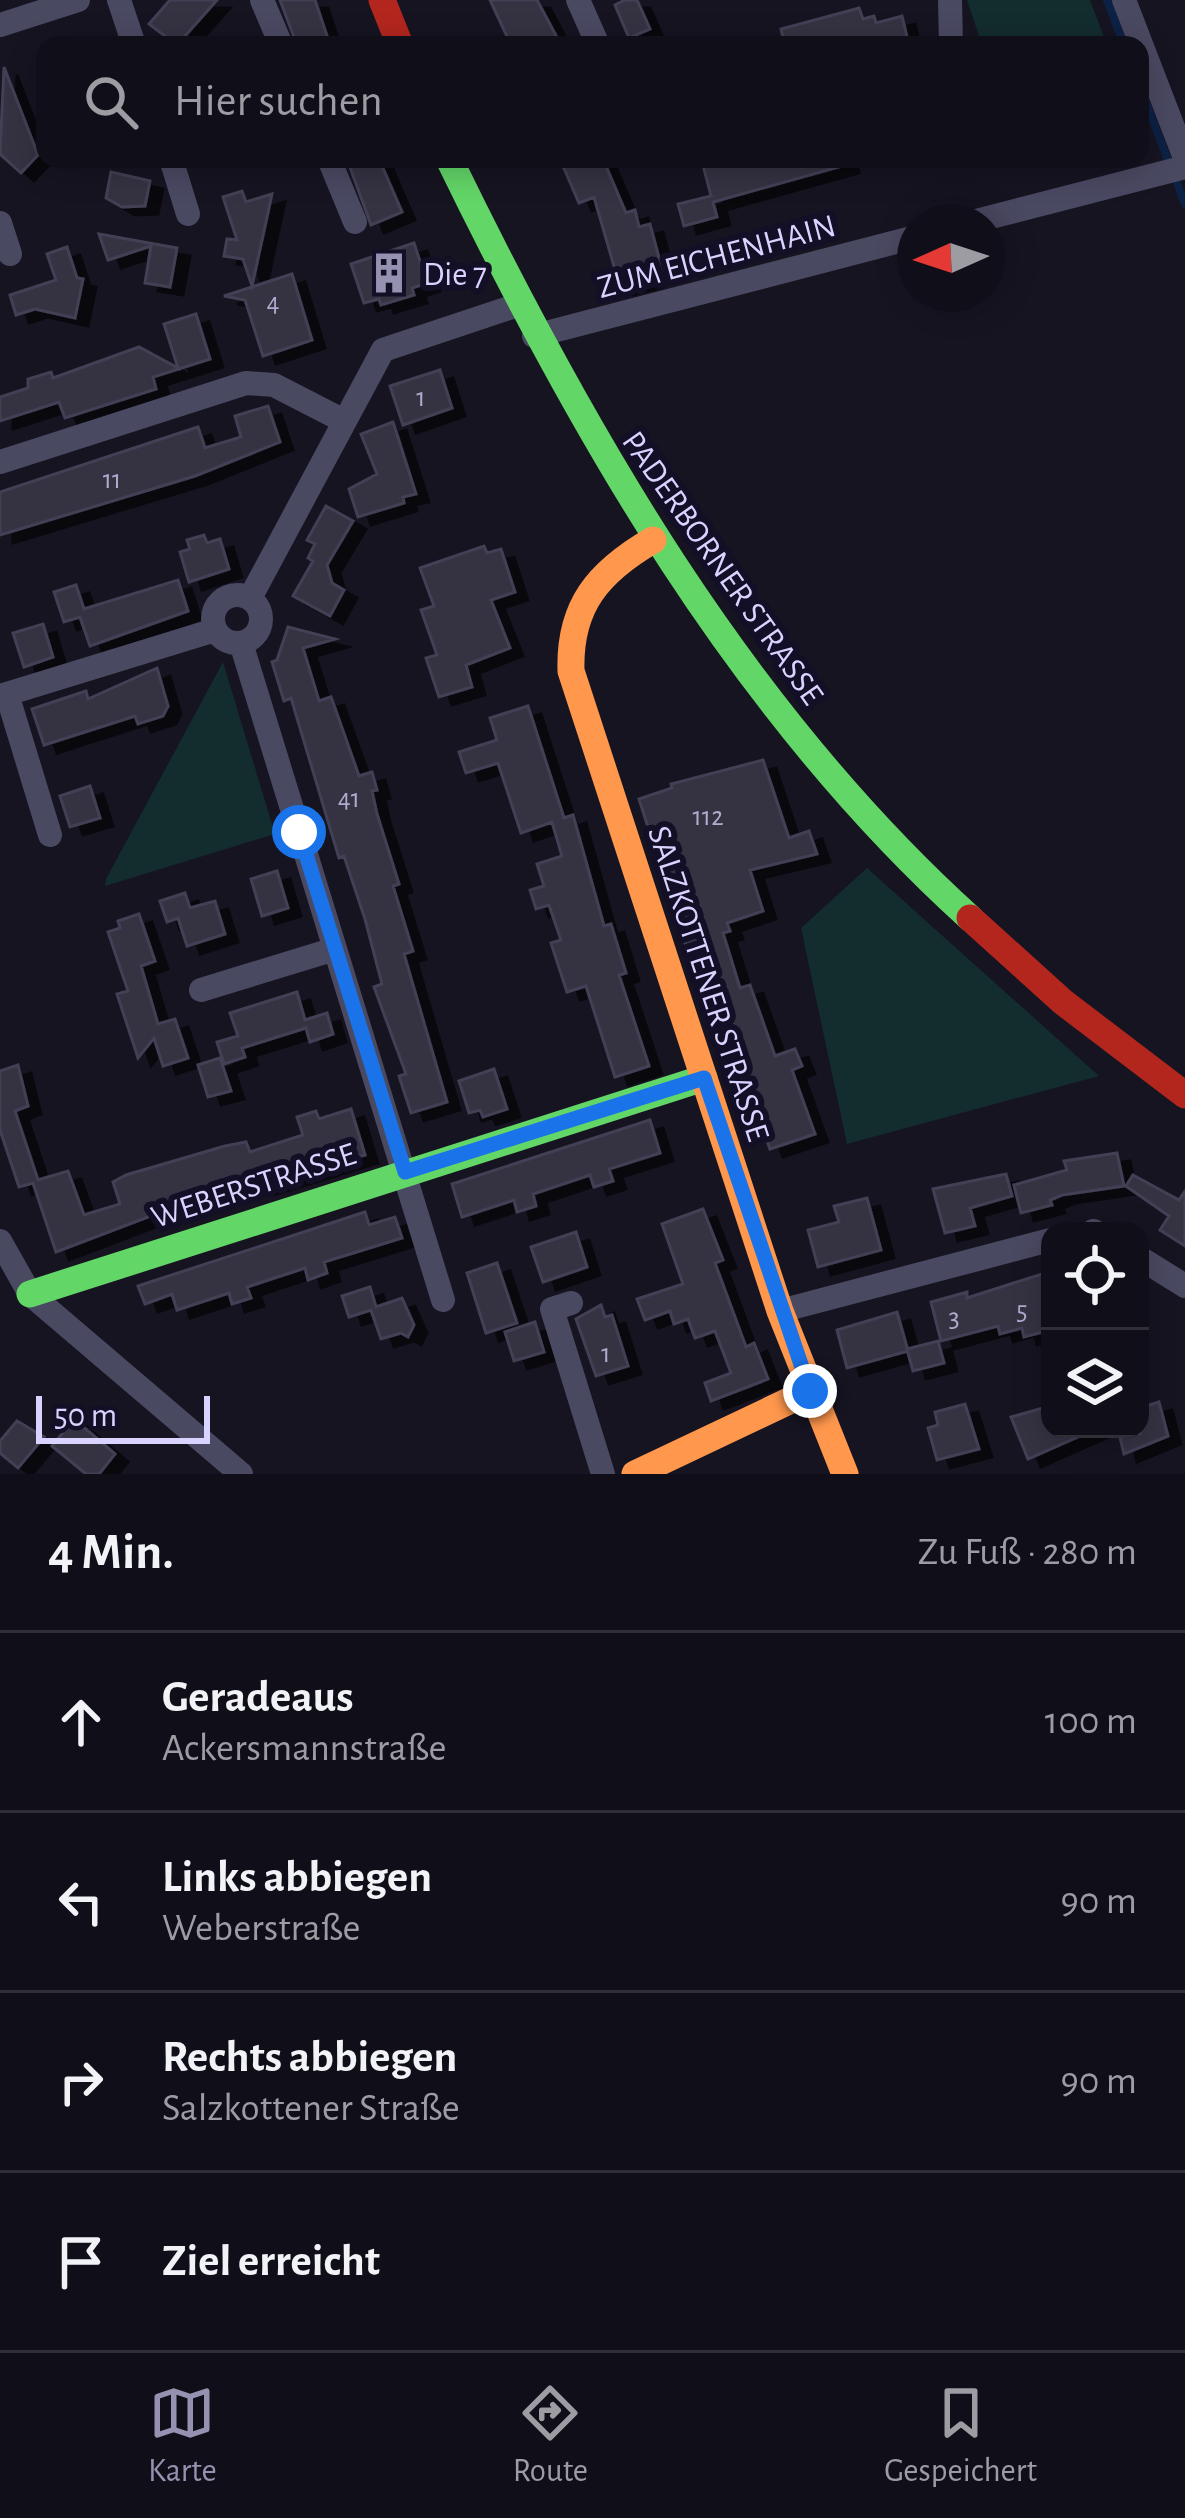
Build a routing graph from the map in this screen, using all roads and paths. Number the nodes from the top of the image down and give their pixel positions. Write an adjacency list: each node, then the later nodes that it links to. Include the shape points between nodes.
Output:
1 (78, 0): 8 (street)
2 (119, 0): 9 (street)
3 (262, 0): 10 (street)
4 (382, 0): 11 (street)
5 (578, 0): 12 (street)
6 (950, 0): 13 (street)
7 (1124, 0): 14 (street)
8 (0, 25)
9 (131, 36)
10 (277, 36)
11 (396, 36)
12 (594, 36)
13 (951, 36)
14 (1138, 36)
15 (1149, 66): 16 (street)
16 (1185, 162): 20 (street)
17 (174, 168): 21 (street)
18 (333, 168): 22 (street)
19 (453, 168): 26 (street, PADERBORNER STRASSE)
20 (1005, 213)
21 (188, 214)
22 (356, 222)
23 (0, 223): 25 (street)
24 (897, 242): 27 (street, ZUM EICHENHAIN)
25 (10, 254)
26 (518, 304): 27 (street, PADERBORNER STRASSE); 28 (street, via 383,350)
27 (534, 336): 30 (street, PADERBORNER STRASSE)
28 (344, 422): 29 (street, via 274,385 246,383); 31 (street)
29 (0, 462)
30 (653, 540): 38 (street, SALZKOTTENER STRASSE, via 607,570 574,610 568,637 572,671); 39 (street, PADERBORNER STRASSE, via 757,688 854,801 998,945)
31 (250, 598): 32 (street, via 222,599); 33 (street, via 262,620)
32 (215, 629): 33 (street); 34 (street)
33 (241, 643): 36 (street)
34 (4, 695): 35 (street)
35 (50, 835)
36 (335, 949): 37 (street); 40 (street)
37 (201, 990)
38 (704, 1078): 40 (street, WEBERSTRASSE); 48 (street, SALZKOTTENER STRASSE)
39 (1185, 1095)
40 (405, 1172): 45 (street, WEBERSTRASSE); 46 (street)
41 (0, 1241): 45 (street)
42 (1041, 1242): 48 (street)
43 (1149, 1264): 44 (street)
44 (1185, 1286)
45 (30, 1294): 50 (street)
46 (443, 1300)
47 (571, 1304): 51 (street, via 552,1309)
48 (780, 1311): 49 (street, SALZKOTTENER STRASSE)
49 (810, 1391): 52 (street); 53 (street, SALZKOTTENER STRASSE)
50 (242, 1474)
51 (603, 1474)
52 (635, 1474)
53 (845, 1474)

